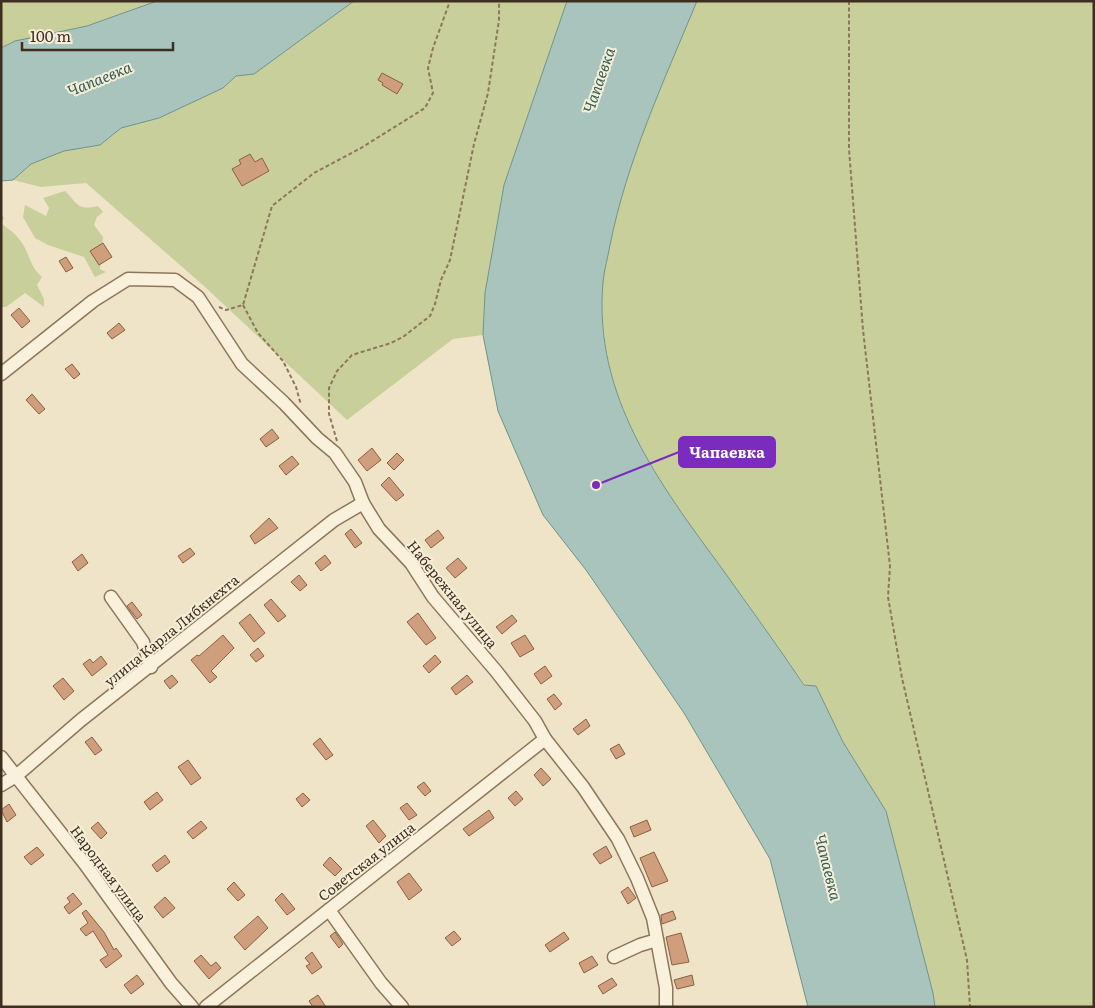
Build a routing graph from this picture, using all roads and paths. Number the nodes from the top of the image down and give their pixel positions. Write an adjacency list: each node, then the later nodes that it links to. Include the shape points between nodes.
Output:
1 (450, 1): 5 (path, via 428,68 433,92 425,108 314,173 272,206)
2 (499, 1): 8 (path, via 488,93 450,260 435,304 430,316 403,337 391,344 352,355 337,371 330,388 329,414 338,440)
3 (849, 1): 23 (path, via 849,148 863,330 890,566 888,598 902,678 967,960)
4 (198, 297): 5 (path, via 226,310); 6 (street, Набережная улица, via 175,280 128,279 93,301); 7 (street, Набережная улица, via 242,364)
5 (243, 305): 7 (path, via 258,333 283,361 296,387)
6 (1, 374)
7 (308, 429): 8 (street, Набережная улица)
8 (335, 453): 9 (street, Набережная улица)
9 (363, 503): 11 (street, улица Карла Либкнехта, via 334,520); 12 (street, Набережная улица, via 379,529 411,563 433,597 535,721)
10 (111, 597): 11 (street, via 143,642)
11 (151, 666): 14 (street, улица Карла Либкнехта)
12 (545, 740): 16 (street, Советская улица); 17 (street, Набережная улица, via 583,787 618,839 638,878 653,918)
13 (1, 757): 14 (street, Народная улица)
14 (16, 776): 15 (street, улица Карла Либкнехта); 19 (street, Народная улица)
15 (1, 785)
16 (329, 910): 20 (street, Советская улица); 21 (street)
17 (657, 940): 18 (street, via 640,944); 22 (street, Набережная улица, via 666,988)
18 (614, 957)
19 (192, 1007)
20 (206, 1007)
21 (402, 1007)
22 (666, 1007)
23 (970, 1007)

